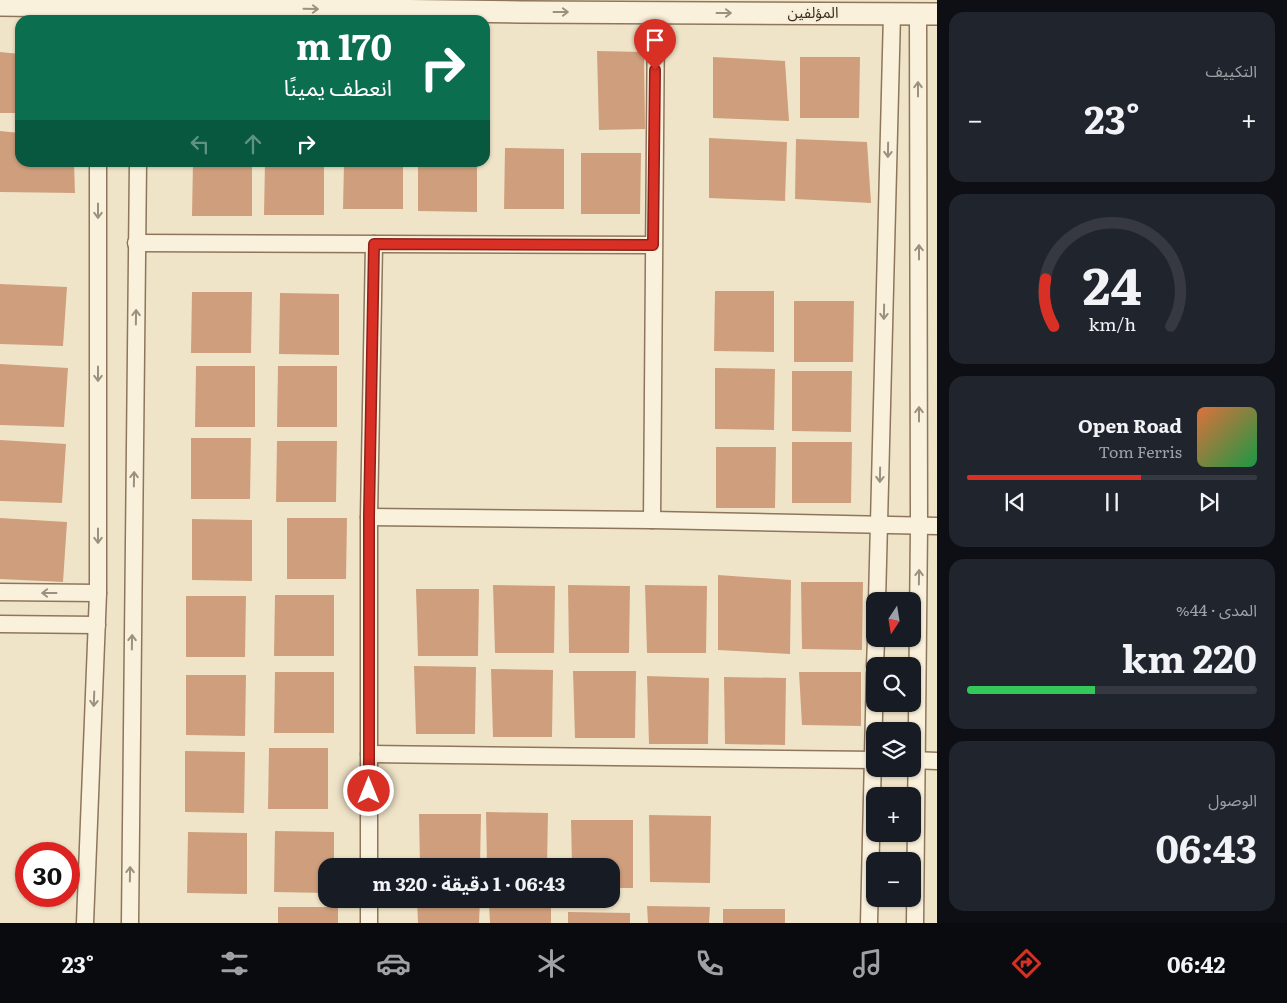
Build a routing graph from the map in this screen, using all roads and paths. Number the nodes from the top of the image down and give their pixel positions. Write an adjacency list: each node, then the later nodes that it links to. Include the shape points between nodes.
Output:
1 (0, 5): 5 (street, المؤلفين)
2 (521, 6): 3 (street, المؤلفين, one-way to 3); 4 (street, المؤلفين, one-way to 2)
3 (656, 12): 6 (street, المؤلفين, one-way to 6); 12 (street)
4 (141, 13): 5 (street, المؤلفين)
5 (98, 14)
6 (892, 14): 7 (street, المؤلفين); 15 (street, one-way to 15)
7 (928, 14): 16 (street, one-way to 7)
8 (98, 167): 20 (street, one-way to 20)
9 (138, 167): 10 (street)
10 (136, 244): 11 (street); 33 (street, one-way to 10)
11 (374, 244): 12 (street); 13 (street)
12 (653, 245): 14 (street)
13 (369, 516): 14 (street); 24 (street)
14 (652, 520): 15 (street)
15 (879, 525): 16 (street); 19 (street)
16 (919, 526): 17 (street); 23 (street, one-way to 16)
17 (937, 526)
18 (0, 592): 20 (street, one-way to 18)
19 (877, 592)
20 (98, 593): 22 (street)
21 (0, 624): 22 (street)
22 (97, 625): 32 (street, one-way to 32)
23 (916, 722)
24 (369, 754): 25 (street); 30 (street)
25 (866, 760)
26 (921, 760): 27 (street)
27 (937, 761)
28 (873, 777): 35 (street)
29 (915, 777): 36 (street)
30 (369, 858)
31 (369, 908): 34 (street)
32 (85, 923)
33 (130, 923)
34 (369, 923)
35 (869, 923)
36 (915, 923)

